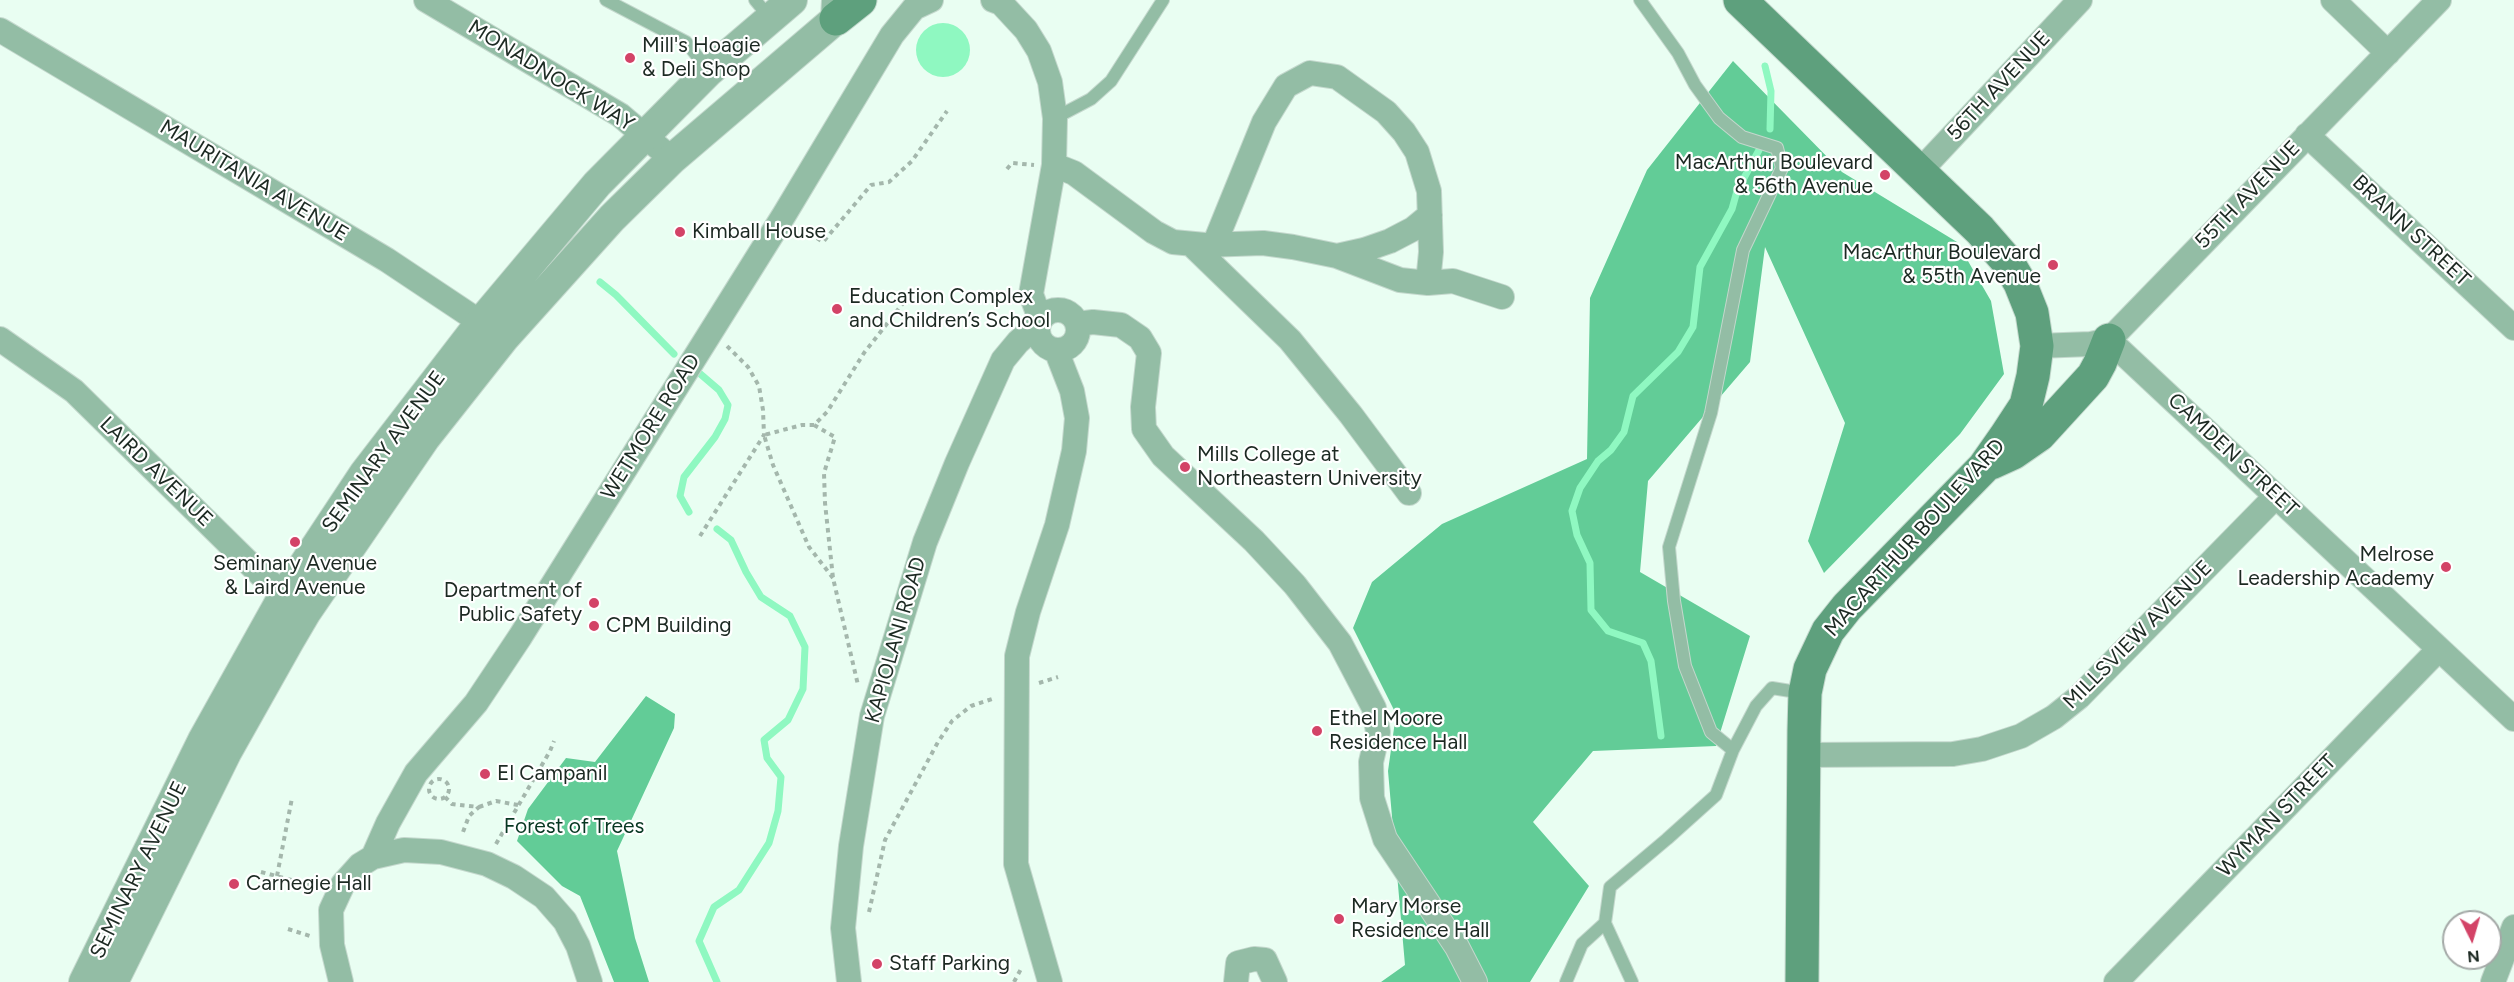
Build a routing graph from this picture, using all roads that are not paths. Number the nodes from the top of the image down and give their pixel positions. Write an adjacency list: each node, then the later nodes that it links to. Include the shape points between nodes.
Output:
1 (426, 0): 17 (street, MONADNOCK WAY, via 620,115)
2 (606, 0): 15 (lane, via 686,42)
3 (931, 0): 44 (street, WETMORE ROAD, via 914,8 892,35 784,216 495,675 416,773)
4 (993, 0): 16 (street, via 1001,3 1026,30 1039,51 1050,82)
5 (1163, 0): 16 (lane, via 1111,81 1091,99)
6 (1640, 0): 42 (lane, via 1719,118 1742,137 1777,148 1782,168 1743,250 1711,413 1669,547 1685,666 1711,732)
7 (2080, 0): 21 (street, 56TH AVENUE)
8 (2333, 0): 14 (street)
9 (2439, 0): 14 (street, 55TH AVENUE)
10 (1743, 1): 21 (main road, MACARTHUR BOULEVARD)
11 (773, 6): 15 (street, SEMINARY AVENUE)
12 (844, 6): 19 (street, SEMINARY AVENUE)
13 (0, 30): 30 (street, MAURITANIA AVENUE, via 387,260)
14 (2388, 52): 18 (street, 55TH AVENUE)
15 (709, 71): 17 (street, SEMINARY AVENUE)
16 (1055, 118): 20 (street)
17 (645, 134): 19 (street, MONADNOCK WAY); 30 (street, SEMINARY AVENUE, via 597,184)
18 (2307, 135): 29 (street, BRANN STREET); 32 (street, 55TH AVENUE)
19 (672, 159): 30 (street, SEMINARY AVENUE)
20 (1048, 166): 23 (street, via 1074,173 1173,242); 27 (street, via 1031,294)
21 (1919, 172): 33 (main road, MACARTHUR BOULEVARD, via 2007,261 2032,313)
22 (1430, 215): 23 (street, via 1424,168 1404,132 1386,112 1337,77 1310,73 1286,86 1274,105); 24 (street, via 1390,241); 25 (street)
23 (1203, 244): 24 (street, via 1263,243); 36 (street, via 1290,340)
24 (1337, 256): 25 (street, via 1401,280)
25 (1428, 283): 26 (street, via 1453,281)
26 (1502, 297)
27 (1039, 322): 28 (street, via 1044,314 1057,309 1070,313); 34 (street, via 1041,342); 47 (street, KAPIOLANI ROAD, via 1003,360 957,463 925,542 872,716 851,846 843,928)
28 (1077, 324): 34 (street, via 1074,343); 55 (street, via 1121,325 1140,338 1149,353 1144,429 1163,456 1295,585 1340,643 1374,708 1378,732 1371,762 1372,798 1385,838 1457,947)
29 (2514, 328)
30 (493, 330): 38 (street, SEMINARY AVENUE, via 364,474)
31 (0, 339): 38 (street, LAIRD AVENUE, via 74,391)
32 (2109, 340): 33 (street); 35 (main road, via 2093,376 2039,435); 37 (street, CAMDEN STREET)
33 (2037, 346): 35 (main road, MACARTHUR BOULEVARD, via 2026,405)
34 (1056, 350): 52 (street, via 1072,391 1077,418 1074,451 1017,656 1016,864)
35 (1984, 467): 40 (main road, MACARTHUR BOULEVARD, via 1869,584 1828,632 1810,669)
36 (1408, 493)
37 (2276, 496): 39 (street, CAMDEN STREET); 43 (street, MILLSVIEW AVENUE, via 2079,697 2021,736 1953,754)
38 (295, 603): 48 (street, SEMINARY AVENUE, via 203,740); 49 (street, SEMINARY AVENUE)
39 (2439, 649): 41 (street, CAMDEN STREET); 59 (street, WYMAN STREET)
40 (1805, 693): 42 (lane, via 1772,688 1756,706); 43 (main road, MACARTHUR BOULEVARD)
41 (2514, 719)
42 (1733, 750): 45 (lane, via 1716,795 1610,887)
43 (1803, 755): 58 (main road, MACARTHUR BOULEVARD)
44 (373, 857): 50 (street, via 342,884 331,910 332,945); 51 (street, via 404,850 441,852 487,864 514,877 544,897 565,921)
45 (1605, 923): 56 (lane, via 1582,944); 57 (lane)
46 (2514, 927): 60 (street)
47 (847, 981)
48 (84, 982)
49 (113, 982)
50 (341, 982)
51 (590, 982)
52 (1050, 982)
53 (1236, 982): 54 (street, via 1238,963 1254,959 1265,960)
54 (1275, 982)
55 (1475, 982)
56 (1566, 982)
57 (1632, 982)
58 (1802, 982)
59 (2116, 982)
60 (2493, 982)

